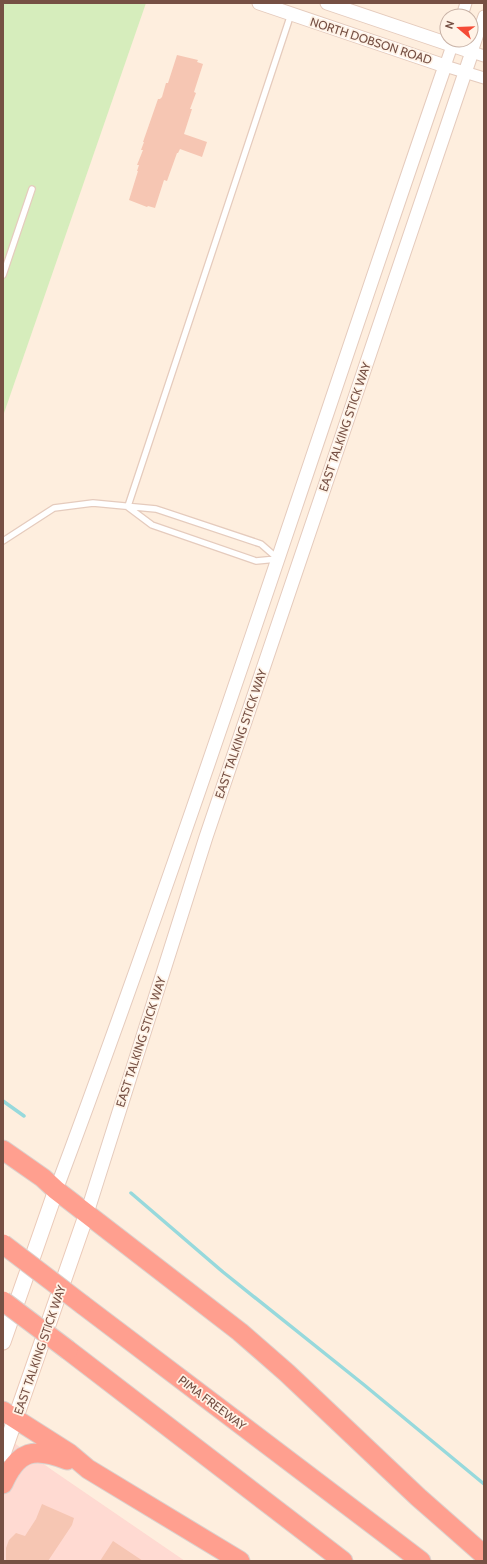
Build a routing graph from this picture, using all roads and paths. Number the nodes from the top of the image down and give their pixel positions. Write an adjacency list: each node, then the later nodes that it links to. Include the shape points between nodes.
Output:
1 (259, 3): 3 (street, NORTH DOBSON ROAD)
2 (327, 3): 5 (street, NORTH DOBSON ROAD)
3 (291, 14): 9 (street, NORTH DOBSON ROAD); 14 (lane)
4 (484, 16): 8 (street, EAST TALKING STICK WAY)
5 (439, 39)
6 (450, 48): 9 (street, EAST TALKING STICK WAY)
7 (464, 48): 8 (street, NORTH DOBSON ROAD)
8 (478, 54): 10 (street, EAST TALKING STICK WAY)
9 (445, 66): 10 (street, NORTH DOBSON ROAD); 16 (street, EAST TALKING STICK WAY)
10 (465, 72): 11 (street, NORTH DOBSON ROAD); 17 (street, EAST TALKING STICK WAY)
11 (484, 78)
12 (32, 189): 13 (lane)
13 (3, 275)
14 (128, 506): 15 (lane, via 93,503 54,508); 16 (lane, via 156,509 261,544); 16 (lane, via 152,525 256,561)
15 (3, 541)
16 (278, 558): 17 (street); 19 (street, EAST TALKING STICK WAY, via 98,1077)
17 (298, 565): 20 (street, EAST TALKING STICK WAY, via 206,837)
18 (3, 1150): 19 (highway)
19 (56, 1190): 20 (highway); 23 (main road, EAST TALKING STICK WAY)
20 (87, 1213): 24 (main road, EAST TALKING STICK WAY); 28 (highway, via 244,1336 287,1373 418,1497)
21 (3, 1244): 31 (highway, PIMA FREEWAY, bridge)
22 (3, 1300): 30 (highway, bridge)
23 (3, 1342)
24 (9, 1416): 25 (main road, EAST TALKING STICK WAY); 26 (highway, via 69,1453)
25 (3, 1454)
26 (88, 1469): 27 (highway, via 47,1453 36,1452 18,1461); 29 (highway)
27 (3, 1484)
28 (484, 1555)
29 (240, 1561)
30 (343, 1561)
31 (421, 1561)

